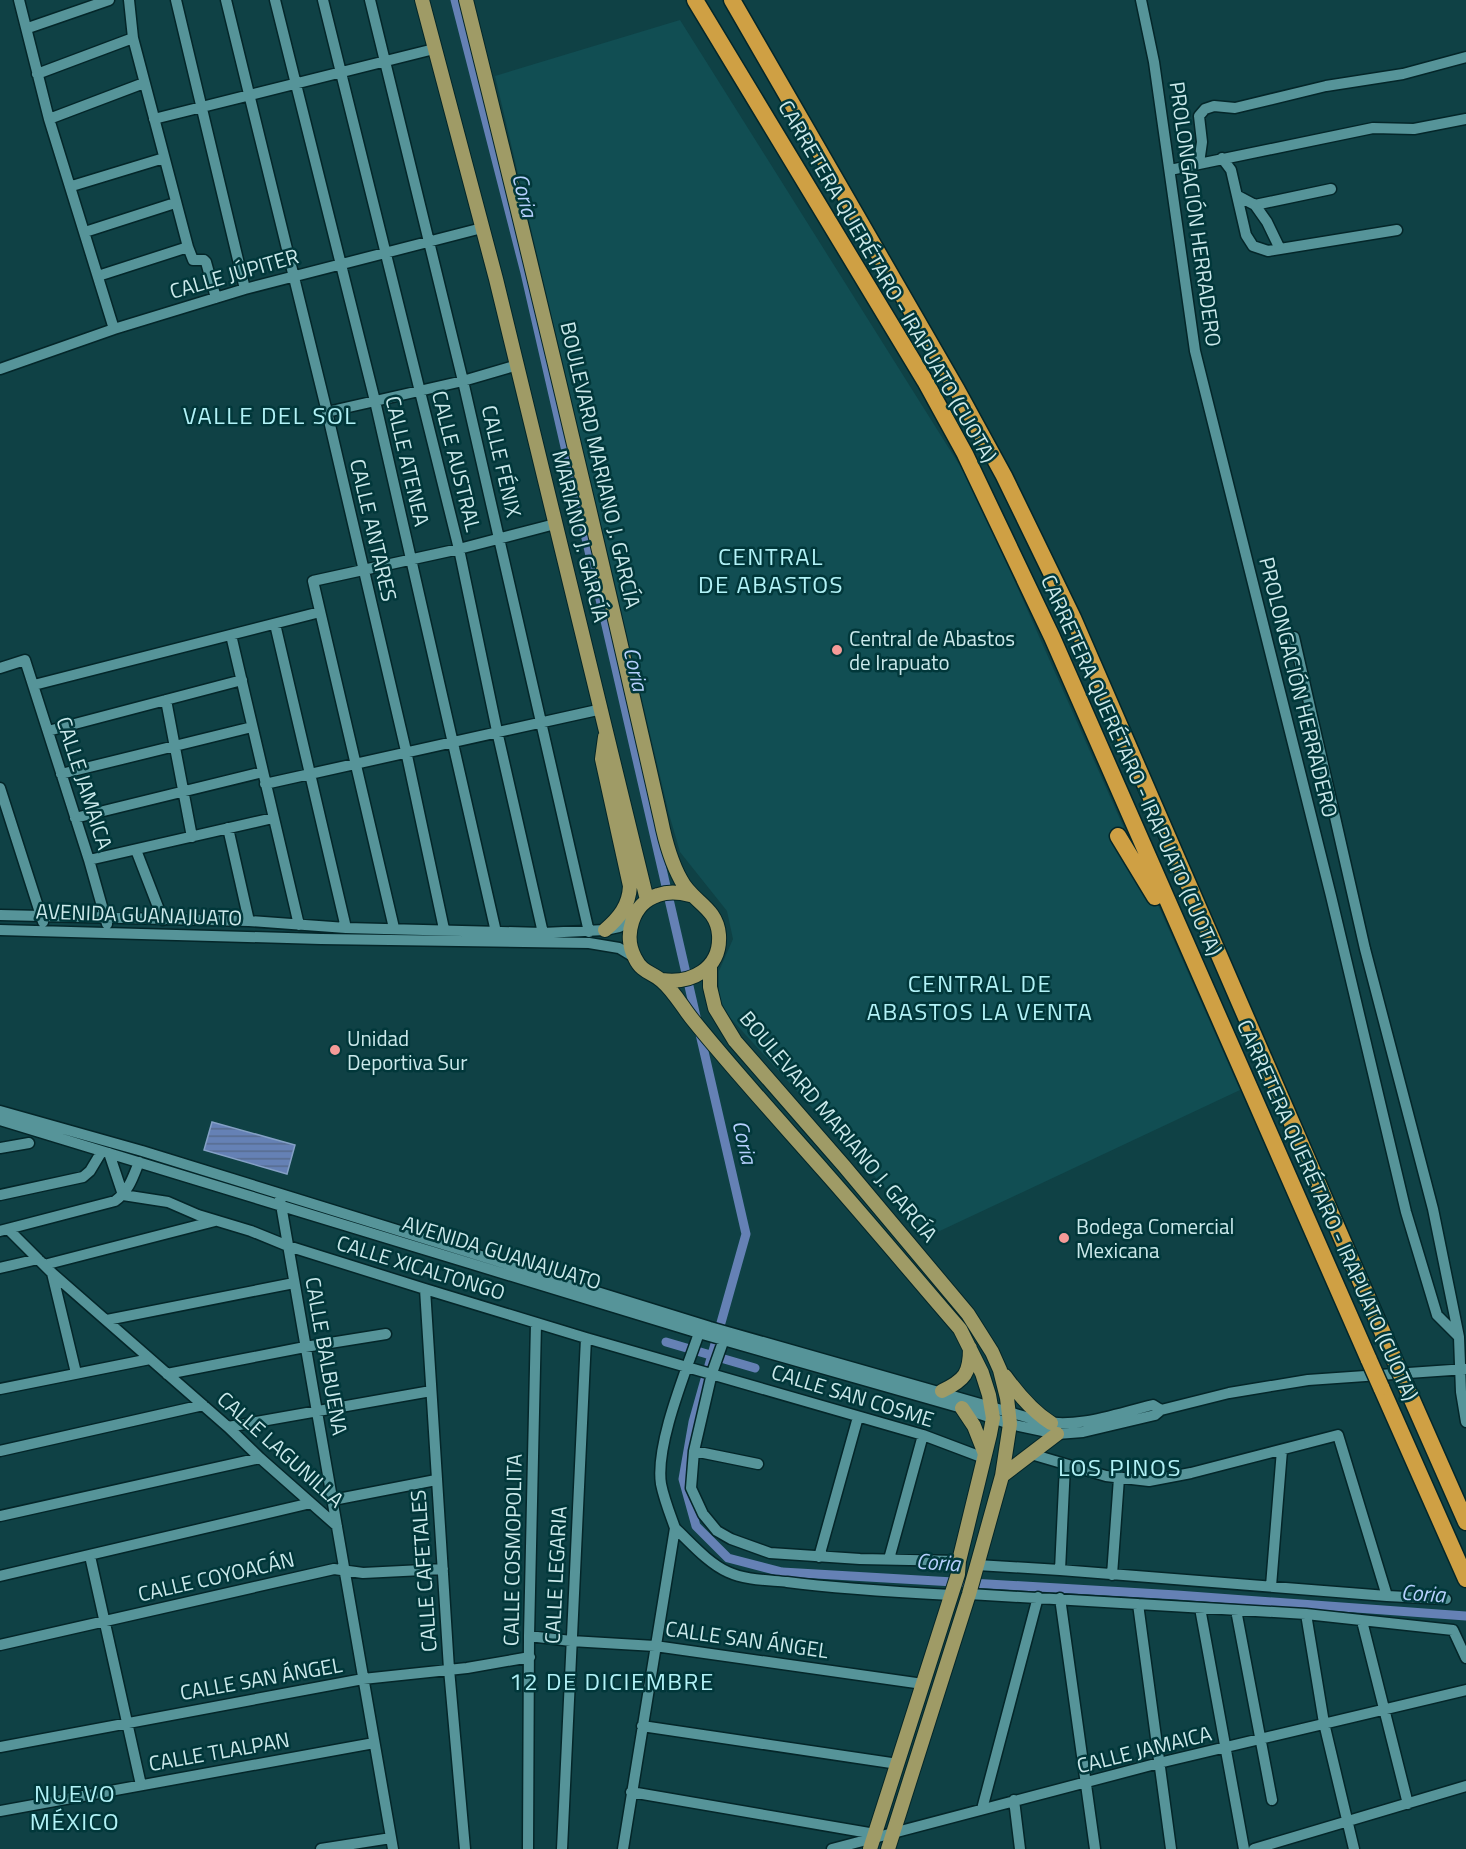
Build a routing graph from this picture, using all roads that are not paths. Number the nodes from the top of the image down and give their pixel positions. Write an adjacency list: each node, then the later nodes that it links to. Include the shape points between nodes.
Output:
1 (19, 0): 14 (street)
2 (109, 0): 14 (street)
3 (129, 0): 15 (street)
4 (176, 0): 24 (street)
5 (226, 0): 23 (street, CALLE ANTARES)
6 (275, 0): 22 (street, CALLE ATENEA)
7 (322, 0): 19 (street, CALLE AUSTRAL)
8 (370, 0): 18 (street, CALLE FÉNIX)
9 (422, 0): 16 (main road, MARIANO J. GARCÍA)
10 (466, 0): 91 (main road, BOULEVARD MARIANO J. GARCÍA, via 597,537 662,825)
11 (695, 0): 114 (highway, CARRETERA QUERÉTARO - IRAPUATO (CUOTA), via 965,454 1052,637)
12 (732, 0): 176 (highway, CARRETERA QUERÉTARO - IRAPUATO (CUOTA), bridge, via 1004,476 1069,608)
13 (1140, 0): 31 (street, PROLONGACIÓN HERRADERO, via 1154,62)
14 (28, 28): 20 (street)
15 (134, 38): 20 (street); 21 (street)
16 (434, 49): 18 (street); 37 (main road, MARIANO J. GARCÍA)
17 (1466, 57): 30 (street, via 1403,74 1326,86 1235,108 1205,109 1199,116)
18 (384, 61): 19 (street); 40 (street, CALLE FÉNIX)
19 (340, 72): 22 (street); 43 (street, CALLE AUSTRAL)
20 (37, 74): 25 (street)
21 (144, 83): 25 (street); 26 (street)
22 (295, 84): 23 (street); 44 (street, CALLE ATENEA)
23 (248, 95): 24 (street); 46 (street, CALLE ANTARES)
24 (201, 107): 26 (street); 47 (street)
25 (50, 119): 32 (street)
26 (154, 119): 28 (street)
27 (1466, 119): 29 (street, via 1414,129 1373,128)
28 (164, 158): 32 (street); 35 (street)
29 (1222, 158): 30 (street); 34 (street, via 1232,170)
30 (1199, 163): 31 (street)
31 (1170, 170): 137 (street, PROLONGACIÓN HERRADERO, via 1195,351 1406,1212 1437,1315)
32 (72, 186): 39 (street)
33 (1331, 189): 36 (street)
34 (1238, 196): 36 (street); 42 (street, via 1246,235 1253,246 1268,251)
35 (175, 203): 39 (street); 41 (street)
36 (1255, 205): 42 (street)
37 (482, 228): 40 (street, CALLE JÚPITER); 50 (main road, MARIANO J. GARCÍA)
38 (1397, 230): 42 (street)
39 (85, 232): 45 (street)
40 (428, 242): 43 (street, CALLE JÚPITER); 52 (street, CALLE FÉNIX)
41 (188, 247): 45 (street); 48 (street, via 193,260 206,262)
42 (1280, 249)
43 (384, 252): 44 (street, CALLE JÚPITER); 53 (street, CALLE AUSTRAL)
44 (340, 264): 46 (street, CALLE JÚPITER); 54 (street, CALLE ATENEA)
45 (98, 276): 49 (street)
46 (292, 276): 47 (street, CALLE JÚPITER); 55 (street, CALLE ANTARES)
47 (245, 289): 48 (street, CALLE JÚPITER)
48 (216, 298): 49 (street, CALLE JÚPITER)
49 (114, 329): 51 (street, CALLE JÚPITER)
50 (518, 365): 52 (street); 56 (main road, MARIANO J. GARCÍA)
51 (0, 369)
52 (463, 381): 53 (street); 57 (street, CALLE FÉNIX)
53 (419, 391): 54 (street); 58 (street, CALLE AUSTRAL)
54 (375, 401): 55 (street); 59 (street, CALLE ATENEA)
55 (327, 412): 60 (street, CALLE ANTARES)
56 (555, 524): 57 (street); 69 (main road, MARIANO J. GARCÍA)
57 (500, 539): 58 (street); 70 (street, CALLE FÉNIX)
58 (459, 549): 59 (street); 74 (street, CALLE AUSTRAL)
59 (410, 559): 60 (street); 75 (street, CALLE ATENEA)
60 (362, 569): 61 (street, via 313,582); 77 (street, CALLE ANTARES)
61 (320, 612): 62 (street); 78 (street)
62 (275, 624): 63 (street); 79 (street)
63 (231, 635): 66 (street); 67 (street)
64 (1294, 637): 137 (street, via 1365,949 1432,1209)
65 (0, 668): 67 (street, CALLE JAMAICA, via 25,660)
66 (242, 680): 68 (street); 72 (street)
67 (33, 685): 73 (street, CALLE JAMAICA)
68 (166, 700): 73 (street); 76 (street)
69 (602, 709): 70 (street); 71 (main road, MARIANO J. GARCÍA)
70 (541, 722): 74 (street); 108 (street, CALLE FÉNIX)
71 (606, 726): 92 (main road, MARIANO J. GARCÍA, via 633,848); 105 (main road, via 602,759 630,886 624,910)
72 (252, 728): 76 (street); 81 (street)
73 (48, 731): 80 (street, CALLE JAMAICA)
74 (497, 731): 75 (street); 109 (street, CALLE AUSTRAL)
75 (452, 741): 77 (street); 107 (street, CALLE ATENEA)
76 (174, 746): 80 (street); 83 (street)
77 (406, 751): 78 (street); 111 (street, CALLE ANTARES)
78 (355, 764): 79 (street); 102 (street)
79 (311, 773): 81 (street); 101 (street)
80 (61, 774): 84 (street, CALLE JAMAICA)
81 (264, 778): 83 (street); 85 (street)
82 (0, 788): 94 (street)
83 (182, 792): 84 (street); 88 (street)
84 (75, 818): 90 (street, CALLE JAMAICA)
85 (273, 818): 86 (street); 100 (street)
86 (228, 828): 88 (street); 99 (street)
87 (1118, 836): 114 (highway)
88 (192, 837): 89 (street)
89 (136, 850): 90 (street); 97 (street)
90 (89, 860): 95 (street, CALLE JAMAICA)
91 (683, 893): 92 (main road); 113 (main road, BOULEVARD MARIANO J. GARCÍA, via 701,901 717,922 718,949)
92 (653, 898): 98 (main road, via 638,909)
93 (0, 915): 94 (street, AVENIDA GUANAJUATO)
94 (42, 916): 95 (street, AVENIDA GUANAJUATO); 104 (street)
95 (107, 918): 96 (street, AVENIDA GUANAJUATO); 106 (street, CALLE JAMAICA)
96 (143, 919): 97 (street, AVENIDA GUANAJUATO); 110 (street)
97 (164, 920): 99 (street, AVENIDA GUANAJUATO)
98 (632, 920): 105 (street, AVENIDA GUANAJUATO); 112 (main road, via 629,933)
99 (249, 921): 100 (street, AVENIDA GUANAJUATO)
100 (300, 925): 101 (street, AVENIDA GUANAJUATO)
101 (346, 928): 102 (street, AVENIDA GUANAJUATO)
102 (394, 928): 111 (street, AVENIDA GUANAJUATO)
103 (0, 930): 104 (street, AVENIDA GUANAJUATO)
104 (44, 930): 106 (street, AVENIDA GUANAJUATO)
105 (604, 930): 108 (street, AVENIDA GUANAJUATO)
106 (107, 932): 110 (street, AVENIDA GUANAJUATO)
107 (496, 932): 109 (street, AVENIDA GUANAJUATO); 111 (street, AVENIDA GUANAJUATO)
108 (589, 932): 109 (street, AVENIDA GUANAJUATO)
109 (543, 933)
110 (143, 934): 111 (street, AVENIDA GUANAJUATO)
111 (444, 934): 112 (street, AVENIDA GUANAJUATO, via 589,943 619,948)
112 (634, 957): 115 (main road, via 645,972)
113 (705, 969): 115 (main road, via 688,980); 145 (main road, BOULEVARD MARIANO J. GARCÍA, via 715,1008 735,1041 968,1314)
114 (1201, 978): 189 (highway, CARRETERA QUERÉTARO - IRAPUATO (CUOTA), bridge)
115 (668, 981): 140 (main road, BOULEVARD MARIANO J. GARCÍA, via 686,1012 716,1049 960,1329)
116 (0, 1111): 122 (street, AVENIDA GUANAJUATO)
117 (0, 1120): 120 (street, AVENIDA GUANAJUATO)
118 (29, 1143): 119 (street)
119 (0, 1148)
120 (105, 1152): 121 (street, AVENIDA GUANAJUATO); 123 (street, via 83,1177); 124 (street)
121 (139, 1162): 124 (street); 125 (street, AVENIDA GUANAJUATO)
122 (278, 1192): 125 (street, CALLE BALBUENA); 136 (street, AVENIDA GUANAJUATO)
123 (0, 1195)
124 (123, 1195): 126 (street, CALLE XICALTONGO, via 168,1203); 127 (street, via 105,1204)
125 (280, 1205): 128 (street, CALLE BALBUENA); 136 (street, AVENIDA GUANAJUATO)
126 (216, 1221): 128 (street, CALLE XICALTONGO); 129 (street)
127 (4, 1230): 129 (street, CALLE LAGUNILLA)
128 (288, 1246): 131 (street, CALLE BALBUENA); 132 (street, CALLE XICALTONGO)
129 (45, 1265): 130 (street); 133 (street, CALLE LAGUNILLA); 147 (street)
130 (0, 1268)
131 (294, 1283): 133 (street); 141 (street, CALLE BALBUENA)
132 (425, 1289): 134 (street, CALLE XICALTONGO); 150 (street, CALLE CAFETALES)
133 (107, 1320): 142 (street, CALLE LAGUNILLA)
134 (536, 1323): 138 (street, CALLE XICALTONGO); 201 (street, CALLE COSMOPOLITA)
135 (386, 1334): 141 (street)
136 (702, 1334): 139 (street, AVENIDA GUANAJUATO); 143 (street)
137 (1459, 1337): 144 (street)
138 (586, 1338): 143 (street, CALLE XICALTONGO); 202 (street, CALLE LEGARIA)
139 (722, 1339): 146 (street); 151 (street, AVENIDA GUANAJUATO); 153 (street, AVENIDA GUANAJUATO)
140 (970, 1346): 151 (main road, via 970,1363 962,1380); 155 (main road, BOULEVARD MARIANO J. GARCÍA)
141 (305, 1347): 148 (street); 154 (street, CALLE BALBUENA)
142 (150, 1359): 147 (street); 148 (street, CALLE LAGUNILLA)
143 (689, 1365): 146 (street, CALLE XICALTONGO); 178 (street, via 666,1438 661,1469)
144 (1463, 1369): 158 (street, via 1461,1392); 160 (street, via 1308,1380 1229,1393 1083,1432)
145 (1000, 1370): 157 (main road, BOULEVARD MARIANO J. GARCÍA); 160 (main road, via 1026,1403)
146 (711, 1371): 156 (street, CALLE SAN COSME); 164 (street)
147 (76, 1373): 149 (street)
148 (167, 1374): 152 (street, CALLE LAGUNILLA)
149 (0, 1389)
150 (430, 1391): 154 (street); 172 (street, CALLE CAFETALES)
151 (942, 1391): 155 (street, AVENIDA GUANAJUATO)
152 (203, 1405): 159 (street, CALLE LAGUNILLA); 163 (street)
153 (962, 1408): 155 (street, AVENIDA GUANAJUATO); 166 (main road, via 974,1426)
154 (316, 1410): 159 (street); 173 (street, CALLE BALBUENA)
155 (992, 1412): 157 (street); 166 (main road, BOULEVARD MARIANO J. GARCÍA)
156 (858, 1417): 161 (street, CALLE SAN COSME); 180 (street)
157 (1010, 1418): 160 (street); 170 (main road, BOULEVARD MARIANO J. GARCÍA)
158 (1466, 1421)
159 (228, 1427): 167 (street, CALLE LAGUNILLA)
160 (1054, 1428): 165 (main road)
161 (923, 1436): 166 (street, CALLE SAN COSME); 181 (street)
162 (1282, 1450): 171 (street, via 1149,1481); 190 (street); 191 (street, via 1338,1435)
163 (0, 1451)
164 (694, 1451): 168 (street); 180 (street, via 691,1488 703,1514 717,1531 770,1553)
165 (1031, 1454): 169 (street); 170 (main road)
166 (985, 1456): 187 (main road, BOULEVARD MARIANO J. GARCÍA)
167 (260, 1458): 174 (street, CALLE LAGUNILLA); 175 (street)
168 (758, 1464)
169 (1065, 1465): 171 (street); 184 (street)
170 (1002, 1476): 188 (main road, BOULEVARD MARIANO J. GARCÍA)
171 (1119, 1478): 185 (street)
172 (436, 1480): 173 (street); 182 (street, CALLE CAFETALES)
173 (333, 1500): 177 (street, CALLE BALBUENA)
174 (311, 1503): 177 (street, CALLE LAGUNILLA); 179 (street)
175 (0, 1516)
176 (1466, 1522)
177 (337, 1526): 183 (street, CALLE LAGUNILLA)
178 (675, 1528): 187 (street, via 727,1572 736,1575 838,1588); 204 (street)
179 (90, 1556): 186 (street); 199 (street)
180 (819, 1557): 181 (street)
181 (889, 1559): 187 (street)
182 (443, 1569): 183 (street, CALLE COYOACÁN, via 363,1573); 207 (street, CALLE CAFETALES)
183 (345, 1570): 199 (street, CALLE COYOACÁN, via 334,1569); 208 (street, CALLE LAGUNILLA)
184 (1060, 1570): 185 (street); 188 (street)
185 (1112, 1575): 190 (street)
186 (0, 1576)
187 (956, 1579): 209 (main road, BOULEVARD MARIANO J. GARCÍA)
188 (973, 1580): 192 (street); 231 (main road, BOULEVARD MARIANO J. GARCÍA)
189 (1466, 1580)
190 (1271, 1586): 191 (street)
191 (1387, 1596): 194 (street)
192 (1038, 1597): 193 (street); 228 (street)
193 (1060, 1598): 195 (street); 221 (street)
194 (1446, 1599)
195 (1138, 1604): 196 (street); 219 (street)
196 (1200, 1608): 197 (street); 218 (street)
197 (1236, 1610): 198 (street); 215 (street)
198 (1306, 1614): 200 (street); 213 (street)
199 (104, 1621): 203 (street, CALLE COYOACÁN); 212 (street)
200 (1362, 1621): 206 (street, via 1453,1630); 211 (street)
201 (529, 1636): 202 (street, CALLE SAN ÁNGEL); 205 (street, CALLE COSMOPOLITA)
202 (571, 1641): 204 (street, CALLE SAN ÁNGEL); 238 (street, CALLE LEGARIA)
203 (0, 1645)
204 (655, 1646): 209 (street, CALLE SAN ÁNGEL); 214 (street)
205 (530, 1657): 207 (street, CALLE SAN ÁNGEL); 237 (street, CALLE COSMOPOLITA)
206 (1466, 1658)
207 (449, 1669): 208 (street, CALLE SAN ÁNGEL); 236 (street, CALLE CAFETALES)
208 (363, 1679): 212 (street, CALLE SAN ÁNGEL); 216 (street, CALLE LAGUNILLA)
209 (923, 1684): 220 (main road, BOULEVARD MARIANO J. GARCÍA)
210 (1466, 1690): 211 (street, CALLE JAMAICA)
211 (1385, 1710): 213 (street, CALLE JAMAICA); 227 (street)
212 (128, 1722): 217 (street, CALLE SAN ÁNGEL); 222 (street)
213 (1324, 1723): 215 (street, CALLE JAMAICA); 230 (street)
214 (642, 1726): 220 (street); 224 (street)
215 (1261, 1739): 218 (street, CALLE JAMAICA); 226 (street)
216 (375, 1743): 222 (street, CALLE TLALPAN); 233 (street, CALLE LAGUNILLA)
217 (0, 1747)
218 (1226, 1749): 219 (street, CALLE JAMAICA); 245 (street)
219 (1159, 1763): 221 (street, CALLE JAMAICA); 244 (street)
220 (897, 1764): 232 (main road, BOULEVARD MARIANO J. GARCÍA)
221 (1084, 1783): 225 (street, CALLE JAMAICA); 243 (street)
222 (141, 1785): 229 (street, CALLE TLALPAN)
223 (1466, 1786): 227 (street)
224 (632, 1792): 232 (street); 239 (street)
225 (1014, 1800): 228 (street, CALLE JAMAICA); 242 (street)
226 (1272, 1800)
227 (1408, 1804): 230 (street)
228 (982, 1809): 231 (street, CALLE JAMAICA)
229 (0, 1811)
230 (1348, 1822): 234 (street); 247 (street)
231 (892, 1834): 232 (street, CALLE JAMAICA); 241 (main road, BOULEVARD MARIANO J. GARCÍA)
232 (873, 1840): 240 (street, CALLE JAMAICA)
233 (392, 1844): 235 (street)
234 (1272, 1847): 246 (street)
235 (321, 1849)
236 (465, 1849)
237 (528, 1849)
238 (562, 1849)
239 (623, 1849)
240 (832, 1849)
241 (888, 1849)
242 (1020, 1849)
243 (1095, 1849)
244 (1171, 1849)
245 (1244, 1849)
246 (1254, 1849)
247 (1354, 1849)

